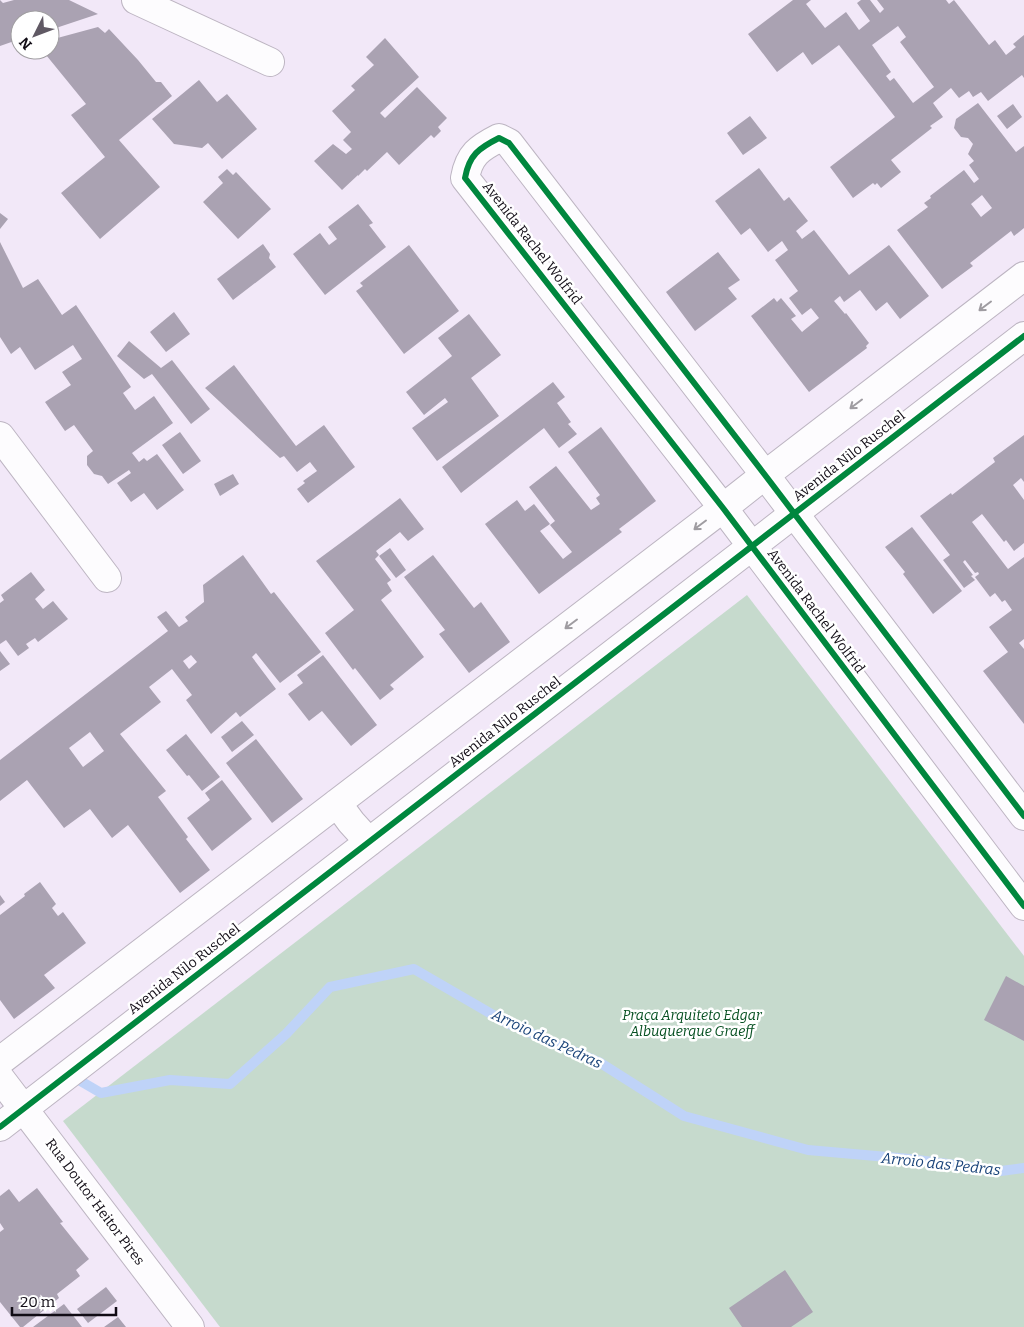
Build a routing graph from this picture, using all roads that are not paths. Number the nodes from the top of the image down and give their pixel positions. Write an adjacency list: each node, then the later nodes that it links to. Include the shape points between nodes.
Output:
1 (136, 0): 2 (street)
2 (270, 62)
3 (1024, 276): 6 (street, one-way to 6)
4 (1024, 336): 8 (street, Avenida Nilo Ruschel)
5 (0, 436): 10 (street)
6 (765, 475): 7 (street); 7 (street, Avenida Rachel Wolfrid, via 509,143 498,138 484,146 473,155 466,178); 8 (street, Avenida Rachel Wolfrid)
7 (723, 508): 9 (street, Avenida Rachel Wolfrid); 11 (street, one-way to 11)
8 (795, 514): 9 (street, Avenida Nilo Ruschel); 12 (street, Avenida Rachel Wolfrid)
9 (752, 547): 13 (street, Avenida Nilo Ruschel); 14 (street, Avenida Rachel Wolfrid)
10 (106, 578)
11 (337, 803): 13 (street); 15 (street)
12 (1024, 816)
13 (369, 842): 17 (street, Avenida Nilo Ruschel)
14 (1024, 906)
15 (0, 1061)
16 (0, 1078): 17 (street, Rua Doutor Heitor Pires)
17 (24, 1109): 18 (street, Avenida Nilo Ruschel); 19 (street, Rua Doutor Heitor Pires)
18 (0, 1127)
19 (190, 1327)

